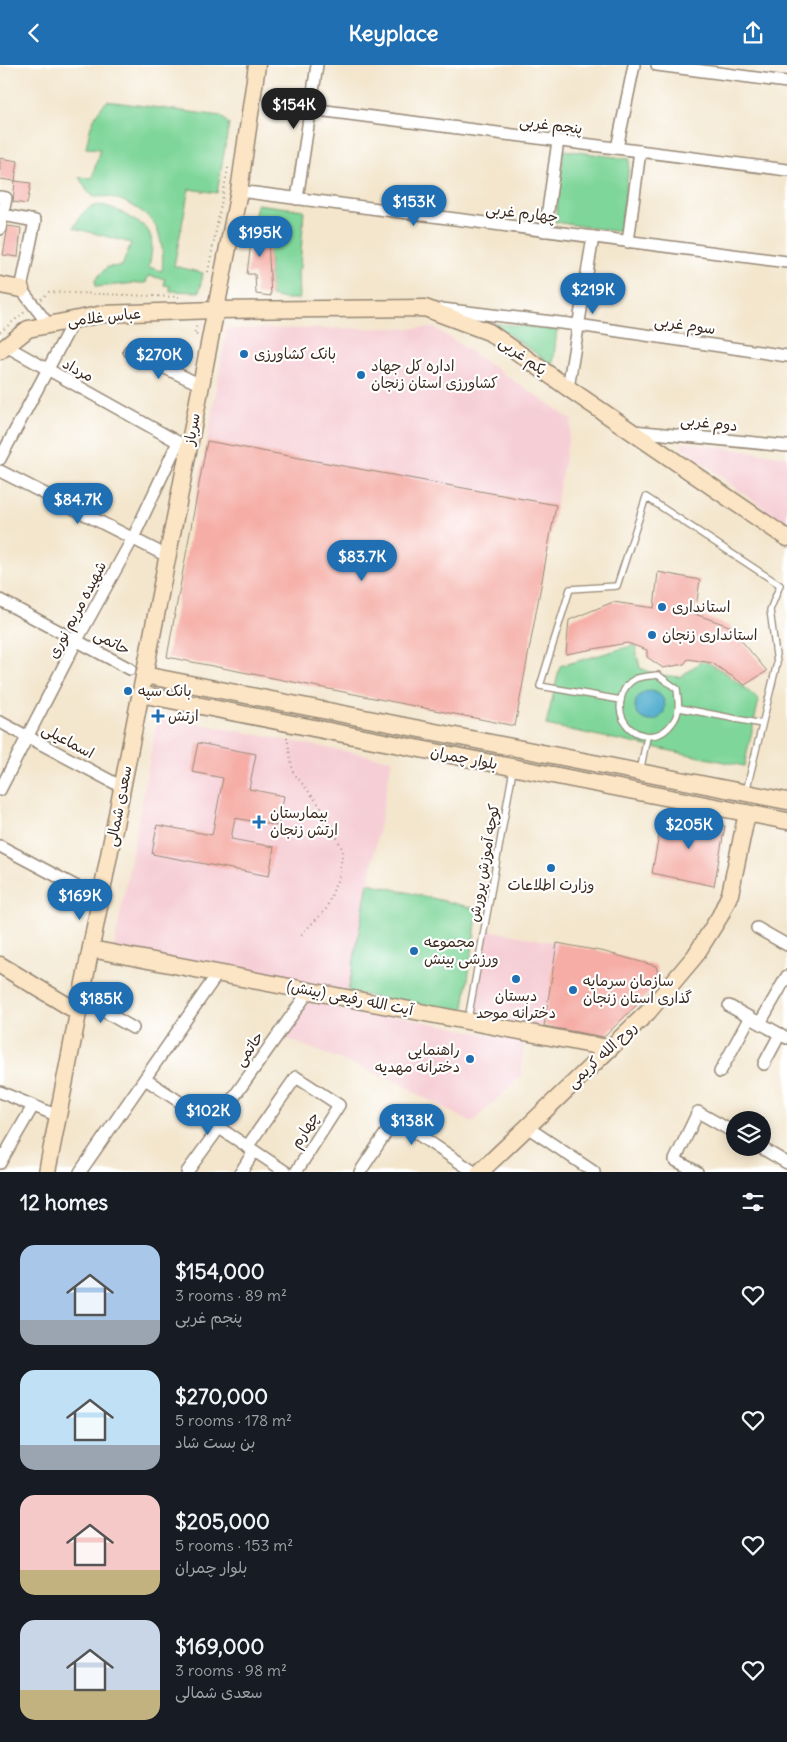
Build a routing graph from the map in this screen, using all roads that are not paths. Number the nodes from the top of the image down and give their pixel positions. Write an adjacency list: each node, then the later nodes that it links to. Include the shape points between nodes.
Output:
1 (258, 65): 11 (main road, سرباز)
2 (317, 65): 6 (street)
3 (634, 65): 8 (street)
4 (658, 65): 5 (street)
5 (787, 81)
6 (310, 109): 7 (street, پنجم غربی); 13 (street)
7 (558, 141): 8 (street, پنجم غربی); 16 (street)
8 (617, 148): 9 (street, پنجم غربی)
9 (640, 151): 10 (street, پنجم غربی); 18 (street)
10 (787, 170)
11 (239, 191): 13 (street, چهارم غربی); 23 (main road, سرباز)
12 (0, 197): 14 (street, via 6,198)
13 (297, 199): 16 (street, چهارم غربی)
14 (3, 215): 15 (street); 21 (street, via 35,221)
15 (0, 229)
16 (545, 231): 17 (street, چهارم غربی)
17 (593, 237): 18 (street, چهارم غربی); 26 (street)
18 (628, 242): 19 (street, چهارم غربی)
19 (787, 263)
20 (0, 285): 21 (main road)
21 (21, 289): 25 (street)
22 (426, 308): 23 (main road, یکم غربی); 26 (street, سوم غربی); 32 (main road, یکم غربی, via 489,331)
23 (215, 310): 24 (main road, عباس غلامی, via 103,314); 31 (main road, سرباز)
24 (74, 320): 25 (main road, عباس غلامی); 30 (street)
25 (48, 324): 27 (main road, عباس غلامی, via 28,329)
26 (578, 325): 29 (street, سوم غربی); 32 (street)
27 (2, 343): 30 (street, مرداد)
28 (129, 351): 31 (street)
29 (787, 356)
30 (48, 370): 34 (street, مرداد); 36 (street)
31 (201, 385): 34 (main road, سرباز)
32 (568, 388): 33 (main road, یکم غربی)
33 (629, 430): 35 (street, دوم غربی); 39 (main road, یکم غربی)
34 (183, 445): 38 (street, شهیده مریم نوری); 40 (main road, سرباز)
35 (787, 446)
36 (0, 459)
37 (0, 471): 38 (street)
38 (133, 538): 40 (street); 42 (street, شهیده مریم نوری)
39 (787, 538)
40 (167, 556): 43 (main road, سرباز)
41 (0, 601): 42 (street, حاتمی)
42 (77, 640): 43 (street, حاتمی); 51 (street, شهیده مریم نوری)
43 (137, 672): 44 (main road, بلوار چمران); 45 (main road, سعدی شمالی)
44 (187, 683): 47 (main road, via 176,689); 53 (main road, بلوار چمران)
45 (140, 694): 47 (main road, بلوار چمران); 56 (main road, سعدی شمالی)
46 (620, 700): 48 (lane, via 625,687 636,678 658,675 677,689); 50 (lane, via 540,686 570,589 617,586 646,497 780,585 770,610 777,663); 52 (lane, via 623,719 631,729)
47 (178, 701): 54 (main road, بلوار چمران)
48 (680, 708): 50 (lane); 52 (lane, via 662,735)
49 (0, 722): 51 (street, اسماعیلی)
50 (762, 724): 58 (lane)
51 (28, 736): 56 (street, اسماعیلی); 57 (street, شهیده مریم نوری)
52 (647, 737): 55 (lane)
53 (517, 748): 54 (main road); 55 (main road, بلوار چمران)
54 (514, 767): 60 (main road, بلوار چمران); 74 (lane, کوچه آموزش پرورش)
55 (640, 772): 58 (main road, بلوار چمران)
56 (122, 787): 63 (main road, سعدی شمالی)
57 (0, 790)
58 (746, 793): 59 (main road, بلوار چمران)
59 (787, 801)
60 (747, 813): 61 (main road, بلوار چمران); 77 (main road, روح الله کریمی, via 730,894 720,915 695,956 671,985 648,1012)
61 (787, 821)
62 (0, 846): 63 (street)
63 (100, 899): 66 (main road, سعدی شمالی)
64 (757, 928): 65 (street)
65 (787, 945)
66 (91, 949): 68 (main road, آیت الله رفیعی (بینش)); 71 (main road, سعدی شمالی)
67 (0, 965): 71 (main road)
68 (218, 973): 70 (main road, آیت الله رفیعی (بینش)); 80 (street)
69 (787, 976): 73 (street)
70 (309, 991): 74 (main road, آیت الله رفیعی (بینش)); 84 (street, حاتمی)
71 (80, 1005): 75 (street); 83 (main road, سعدی شمالی)
72 (728, 1005): 73 (street)
73 (755, 1020): 76 (street); 79 (street)
74 (468, 1021): 77 (main road, آیت الله رفیعی (بینش))
75 (133, 1028)
76 (783, 1036): 78 (street)
77 (608, 1048): 85 (main road, روح الله کریمی)
78 (764, 1065)
79 (720, 1072)
80 (145, 1079): 84 (street); 93 (street)
81 (0, 1092): 82 (street)
82 (33, 1106): 83 (street); 89 (street)
83 (58, 1117): 92 (main road, سعدی شمالی)
84 (216, 1126): 87 (street); 94 (street, حاتمی)
85 (527, 1127): 91 (main road, روح الله کریمی); 99 (street)
86 (726, 1128): 100 (street, via 698,1112 675,1160)
87 (251, 1149): 95 (street); 96 (street); 97 (street, چهارم, via 296,1077 339,1105)
88 (771, 1154): 90 (street)
89 (0, 1163)
90 (787, 1163)
91 (485, 1170): 98 (street, via 395,1119)
92 (47, 1172)
93 (80, 1172)
94 (187, 1172)
95 (240, 1172)
96 (286, 1172)
97 (296, 1172)
98 (360, 1172)
99 (594, 1172)
100 (697, 1172)

